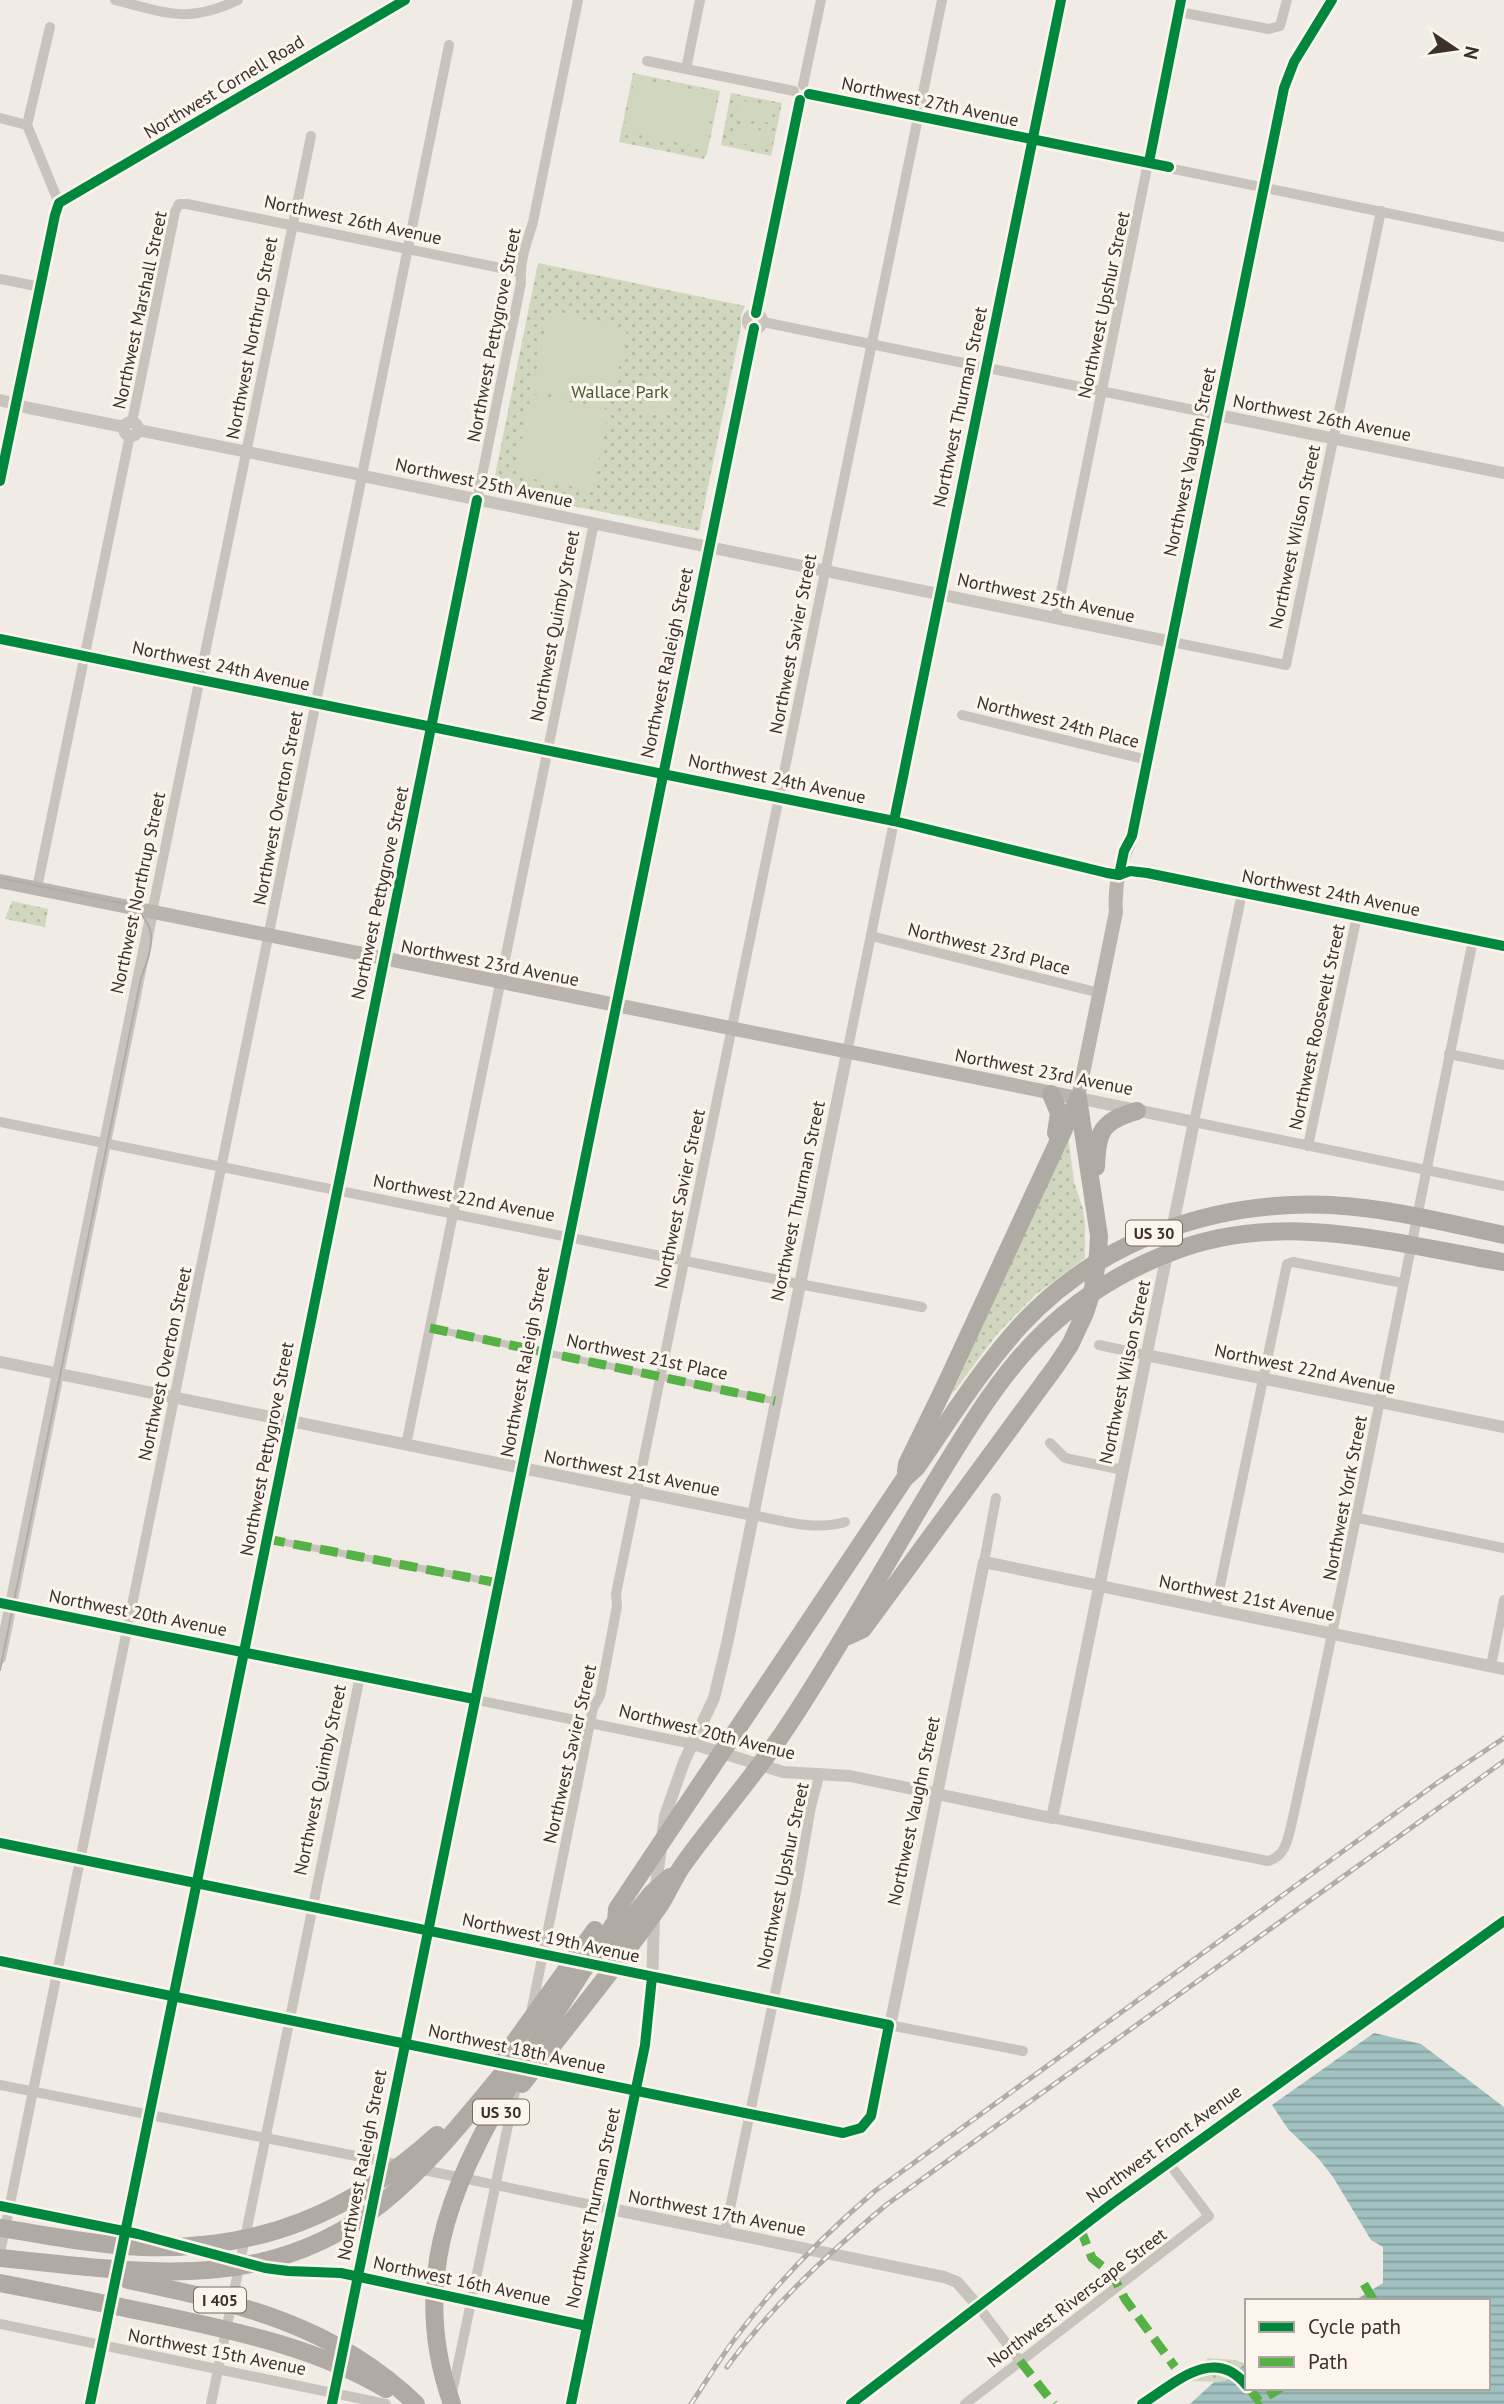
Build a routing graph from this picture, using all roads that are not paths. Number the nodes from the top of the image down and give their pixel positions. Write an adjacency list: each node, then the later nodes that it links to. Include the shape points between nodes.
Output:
1 (116, 0): 2 (street, via 182,15 209,12)
2 (238, 0)
3 (405, 0): 25 (main road, Northwest Cornell Road)
4 (578, 0): 31 (street, Northwest Pettygrove Street)
5 (700, 0): 16 (street)
6 (821, 0): 17 (street, Northwest Raleigh Street)
7 (942, 0): 18 (street, Northwest Savier Street)
8 (1060, 0): 22 (street, Northwest Thurman Street)
9 (1181, 0): 12 (street, Northwest Upshur Street)
10 (1287, 0): 12 (street, via 1280,26 1269,29)
11 (1332, 0): 24 (main road, Northwest Vaughn Street, via 1284,88)
12 (1179, 12): 23 (street, Northwest Upshur Street)
13 (50, 27): 20 (street)
14 (449, 45): 30 (street, Northwest Overton Street)
15 (648, 61): 16 (street, Northwest 27th Avenue)
16 (686, 69): 17 (street, Northwest 27th Avenue)
17 (801, 93): 18 (street, Northwest 27th Avenue); 34 (street, Northwest Raleigh Street)
18 (918, 117): 22 (street, Northwest 27th Avenue); 35 (street, Northwest Savier Street)
19 (0, 118): 20 (street)
20 (27, 125): 25 (street)
21 (311, 136): 28 (street, Northwest Northrup Street)
22 (1032, 141): 23 (street, Northwest 27th Avenue); 36 (street, Northwest Thurman Street)
23 (1149, 162): 24 (street, Northwest 27th Avenue); 37 (street, Northwest Upshur Street)
24 (1264, 187): 27 (street, Northwest 27th Avenue); 40 (main road, Northwest Vaughn Street)
25 (60, 203): 33 (main road)
26 (179, 204): 28 (street, Northwest 26th Avenue); 41 (street, Northwest Marshall Street)
27 (1381, 211): 29 (street, Northwest 27th Avenue); 42 (street, Northwest Wilson Street)
28 (292, 225): 30 (street, Northwest 26th Avenue); 43 (street, Northwest Northrup Street)
29 (1504, 237)
30 (408, 249): 31 (street, Northwest 26th Avenue); 45 (street, Northwest Overton Street)
31 (520, 272): 47 (street, Northwest Pettygrove Street)
32 (0, 279): 33 (street)
33 (41, 287): 39 (main road)
34 (758, 321): 35 (street, Northwest 26th Avenue); 49 (street, Northwest Raleigh Street)
35 (870, 344): 36 (street, Northwest 26th Avenue); 50 (street, Northwest Savier Street)
36 (986, 368): 37 (street, Northwest 26th Avenue); 51 (street, Northwest Thurman Street)
37 (1102, 392): 40 (street, Northwest 26th Avenue); 52 (street, Northwest Upshur Street)
38 (0, 400): 39 (street, Northwest 25th Avenue)
39 (16, 404): 41 (street, Northwest 25th Avenue); 46 (main road)
40 (1218, 415): 42 (street, Northwest 26th Avenue); 54 (main road, Northwest Vaughn Street)
41 (131, 429): 43 (street, Northwest 25th Avenue); 55 (street, Northwest Marshall Street)
42 (1333, 438): 44 (street, Northwest 26th Avenue); 56 (street, Northwest Wilson Street)
43 (246, 453): 45 (street, Northwest 25th Avenue); 57 (street, Northwest Northrup Street)
44 (1504, 473)
45 (362, 475): 47 (street, Northwest 25th Avenue); 58 (street, Northwest Overton Street)
46 (0, 481)
47 (477, 500): 48 (street, Northwest 25th Avenue); 60 (street, Northwest Pettygrove Street)
48 (594, 523): 49 (street, Northwest 25th Avenue); 61 (street, Northwest Quimby Street)
49 (708, 547): 50 (street, Northwest 25th Avenue); 63 (street, Northwest Raleigh Street)
50 (824, 570): 51 (street, Northwest 25th Avenue); 64 (street, Northwest Savier Street)
51 (939, 594): 52 (street, Northwest 25th Avenue); 65 (street, Northwest Thurman Street)
52 (1056, 617): 54 (street, Northwest 25th Avenue)
53 (0, 639): 55 (street, Northwest 24th Avenue)
54 (1172, 642): 56 (street, Northwest 25th Avenue); 62 (main road, Northwest Vaughn Street)
55 (85, 656): 57 (street, Northwest 24th Avenue); 68 (street, Northwest Marshall Street)
56 (1286, 665)
57 (200, 679): 58 (street, Northwest 24th Avenue); 70 (street, Northwest Northrup Street)
58 (315, 703): 60 (street, Northwest 24th Avenue); 72 (street, Northwest Overton Street)
59 (962, 715): 62 (street, Northwest 24th Place)
60 (432, 727): 61 (street, Northwest 24th Avenue); 76 (street, Northwest Pettygrove Street)
61 (548, 751): 63 (street, Northwest 24th Avenue); 77 (street, Northwest Quimby Street)
62 (1148, 760): 66 (main road, Northwest Vaughn Street, via 1132,836 1124,851)
63 (662, 774): 64 (street, Northwest 24th Avenue); 79 (street, Northwest Raleigh Street)
64 (778, 798): 65 (street, Northwest 24th Avenue); 80 (street, Northwest Savier Street)
65 (894, 821): 66 (street, Northwest 24th Avenue); 73 (street, Northwest Thurman Street)
66 (1124, 873): 69 (street, Northwest 24th Avenue); 78 (main road, Northwest Vaughn Street, via 1125,893 1116,912)
67 (0, 881): 68 (main road, Northwest 23rd Avenue)
68 (37, 888): 70 (main road, Northwest 23rd Avenue)
69 (1242, 893): 71 (street, Northwest 24th Avenue); 88 (street, Northwest Wilson Street)
70 (152, 912): 72 (main road, Northwest 23rd Avenue); 89 (street, Northwest Northrup Street)
71 (1357, 916): 74 (street, Northwest 24th Avenue); 90 (street, Northwest Roosevelt Street)
72 (268, 935): 76 (main road, Northwest 23rd Avenue); 91 (street, Northwest Overton Street)
73 (871, 936): 78 (street, Northwest 23rd Place); 81 (street, Northwest Thurman Street)
74 (1473, 940): 75 (street, Northwest 24th Avenue); 82 (street, Northwest York Street)
75 (1504, 946)
76 (384, 959): 77 (main road, Northwest 23rd Avenue); 94 (street, Northwest Pettygrove Street)
77 (501, 982): 79 (main road, Northwest 23rd Avenue); 96 (street, Northwest Quimby Street)
78 (1100, 993): 85 (main road, Northwest Vaughn Street)
79 (616, 1006): 80 (main road, Northwest 23rd Avenue); 99 (street, Northwest Raleigh Street)
80 (731, 1029): 81 (main road, Northwest 23rd Avenue); 100 (street, Northwest Savier Street)
81 (847, 1053): 84 (main road, Northwest 23rd Avenue); 103 (street, Northwest Thurman Street)
82 (1449, 1054): 83 (street); 92 (street, Northwest York Street)
83 (1504, 1065)
84 (1051, 1094): 85 (main road, Northwest 23rd Avenue); 97 (highway, via 1059,1113 1058,1126)
85 (1077, 1098): 86 (street, Northwest 23rd Avenue); 95 (highway); 97 (highway)
86 (1136, 1111): 88 (street, Northwest 23rd Avenue); 95 (highway, via 1114,1118 1097,1141)
87 (0, 1122): 89 (street, Northwest 22nd Avenue)
88 (1194, 1122): 90 (street, Northwest 23rd Avenue); 108 (street, Northwest Wilson Street)
89 (105, 1143): 91 (street, Northwest 22nd Avenue); 110 (street, Northwest Northrup Street)
90 (1308, 1146): 92 (street, Northwest 23rd Avenue)
91 (222, 1167): 94 (street, Northwest 22nd Avenue); 113 (street, Northwest Overton Street)
92 (1425, 1170): 93 (street, Northwest 23rd Avenue); 102 (street, Northwest York Street)
93 (1504, 1186)
94 (336, 1190): 96 (street, Northwest 22nd Avenue); 116 (street, Northwest Pettygrove Street)
95 (1095, 1209): 138 (highway, via 1099,1236 1093,1288 1070,1345 863,1629)
96 (453, 1213): 99 (street, Northwest 22nd Avenue); 105 (street, Northwest Quimby Street)
97 (1017, 1231): 122 (highway, via 906,1464)
98 (1504, 1235): 122 (highway, US 30, via 1381,1211 1311,1205 1224,1212 1156,1232 1099,1261 1041,1305 999,1350)
99 (568, 1237): 100 (street, Northwest 22nd Avenue); 107 (street, Northwest Raleigh Street)
100 (683, 1260): 103 (street, Northwest 22nd Avenue); 111 (street, Northwest Savier Street)
101 (1504, 1262): 138 (highway, US 30, via 1380,1238 1268,1231 1180,1249 1115,1278 1046,1330 1005,1376 933,1485)
102 (1402, 1283): 112 (street, via 1287,1264); 115 (street, Northwest York Street)
103 (799, 1284): 104 (street, Northwest 22nd Avenue); 114 (street, Northwest Thurman Street)
104 (922, 1307)
105 (430, 1328): 107 (street, Northwest 21st Place); 119 (street, Northwest Quimby Street)
106 (1099, 1345): 108 (street, Northwest 22nd Avenue)
107 (545, 1351): 111 (street, Northwest 21st Place); 120 (street, Northwest Raleigh Street)
108 (1146, 1355): 112 (street, Northwest 22nd Avenue); 121 (street, Northwest Wilson Street)
109 (0, 1362): 110 (street, Northwest 21st Avenue)
110 (59, 1374): 113 (street, Northwest 21st Avenue); 134 (street, Northwest Northrup Street)
111 (660, 1377): 114 (street, Northwest 21st Place); 123 (street, Northwest Savier Street)
112 (1262, 1378): 115 (street, Northwest 22nd Avenue); 135 (street)
113 (174, 1398): 116 (street, Northwest 21st Avenue); 136 (street, Northwest Overton Street)
114 (775, 1401): 125 (street, Northwest Thurman Street)
115 (1380, 1403): 117 (street, Northwest 22nd Avenue); 126 (street, Northwest York Street)
116 (291, 1421): 119 (street, Northwest 21st Avenue); 128 (street, Northwest Pettygrove Street)
117 (1504, 1427)
118 (1050, 1443): 121 (street, via 1065,1458)
119 (406, 1445): 120 (street, Northwest 21st Avenue)
120 (521, 1468): 123 (street, Northwest 21st Avenue); 131 (street, Northwest Raleigh Street)
121 (1123, 1470): 132 (street, Northwest Wilson Street)
122 (905, 1478): 155 (highway, US 30)
123 (637, 1492): 125 (street, Northwest 21st Avenue); 144 (street, Northwest Savier Street, via 600,1696)
124 (996, 1498): 130 (street, Northwest Vaughn Street)
125 (753, 1515): 127 (street, Northwest 21st Avenue, via 803,1525); 145 (street, Northwest Thurman Street, via 717,1688)
126 (1357, 1518): 129 (street); 137 (street, Northwest York Street)
127 (845, 1522)
128 (267, 1539): 131 (street); 139 (street, Northwest Pettygrove Street)
129 (1504, 1548)
130 (984, 1562): 132 (street, Northwest 21st Avenue); 147 (street, Northwest Vaughn Street)
131 (498, 1583): 143 (street, Northwest Raleigh Street)
132 (1099, 1586): 135 (street, Northwest 21st Avenue); 148 (street, Northwest Wilson Street)
133 (1504, 1600): 141 (street)
134 (5, 1605): 136 (street, Northwest 20th Avenue); 140 (street, Northwest Northrup Street)
135 (1215, 1610): 137 (street, Northwest 21st Avenue)
136 (127, 1628): 139 (street, Northwest 20th Avenue); 151 (street, Northwest Overton Street)
137 (1333, 1634): 141 (street, Northwest 21st Avenue); 150 (street, Northwest York Street)
138 (845, 1638): 152 (highway, US 30, via 793,1718)
139 (244, 1652): 142 (street, Northwest 20th Avenue); 153 (street, Northwest Pettygrove Street)
140 (0, 1658)
141 (1497, 1667)
142 (360, 1676): 143 (street, Northwest 20th Avenue); 154 (street, Northwest Quimby Street)
143 (474, 1699): 144 (street, Northwest 20th Avenue); 157 (street, Northwest Raleigh Street)
144 (590, 1723): 145 (street, Northwest 20th Avenue); 158 (street, Northwest Savier Street)
145 (693, 1744): 146 (street, Northwest 20th Avenue, via 768,1769); 161 (street, Northwest Thurman Street, via 665,1816)
146 (820, 1773): 147 (street, Northwest 20th Avenue); 163 (street, Northwest Upshur Street)
147 (937, 1794): 148 (street, Northwest 20th Avenue); 165 (street, Northwest Vaughn Street)
148 (1052, 1818): 150 (street, Northwest 20th Avenue, via 1268,1861)
149 (0, 1843): 151 (street, Northwest 19th Avenue)
150 (1281, 1855)
151 (81, 1860): 153 (street, Northwest 19th Avenue); 160 (street, Northwest Overton Street)
152 (683, 1865): 184 (highway, via 652,1893 429,2159 382,2203 348,2226 289,2254 206,2272 147,2272); 202 (highway, US 30, via 662,1903 497,2118 462,2181 444,2236 438,2289 438,2323)
153 (197, 1884): 154 (street, Northwest 19th Avenue); 162 (street, Northwest Pettygrove Street)
154 (311, 1907): 157 (street, Northwest 19th Avenue); 164 (street, Northwest Quimby Street)
155 (617, 1909): 181 (highway, via 606,1914 503,2058 452,2120 388,2176 335,2208 289,2227 206,2245 120,2245); 202 (highway, US 30, via 616,1921 486,2126 454,2195 438,2255 435,2297 438,2343)
156 (1504, 1921): 177 (main road, Northwest Front Avenue)
157 (428, 1931): 158 (street, Northwest 19th Avenue); 166 (street, Northwest Raleigh Street)
158 (544, 1955): 161 (street, Northwest 19th Avenue); 168 (street, Northwest Savier Street)
159 (0, 1961): 160 (street, Northwest 18th Avenue)
160 (57, 1972): 162 (street, Northwest 18th Avenue); 170 (street, Northwest Overton Street)
161 (652, 1977): 163 (street, Northwest 19th Avenue); 171 (street, Northwest Thurman Street)
162 (174, 1996): 164 (street, Northwest 18th Avenue); 173 (street, Northwest Pettygrove Street)
163 (773, 2001): 165 (street, Northwest 19th Avenue); 172 (street, Northwest Upshur Street)
164 (288, 2020): 166 (street, Northwest 18th Avenue); 175 (street, Northwest Quimby Street)
165 (889, 2025): 167 (street, Northwest 19th Avenue); 174 (street, Northwest Vaughn Street, via 873,2109)
166 (405, 2044): 168 (street, Northwest 18th Avenue); 176 (street, Northwest Raleigh Street)
167 (1023, 2050)
168 (520, 2067): 171 (street, Northwest 18th Avenue); 178 (street, Northwest Savier Street)
169 (0, 2085): 170 (street, Northwest 17th Avenue)
170 (34, 2091): 173 (street, Northwest 17th Avenue); 179 (street, Northwest Overton Street)
171 (635, 2091): 172 (street, Northwest 18th Avenue); 180 (street, Northwest Thurman Street)
172 (750, 2113): 174 (street, Northwest 18th Avenue, via 843,2133); 183 (street, Northwest Upshur Street)
173 (149, 2115): 175 (street, Northwest 17th Avenue); 182 (street, Northwest Pettygrove Street)
174 (862, 2128)
175 (264, 2137): 176 (street, Northwest 17th Avenue); 185 (street, Northwest Quimby Street)
176 (381, 2161): 178 (street, Northwest 17th Avenue); 186 (street, Northwest Raleigh Street)
177 (1168, 2162): 189 (main road, Northwest Front Avenue); 193 (street, Northwest Riverscape Street, via 1209,2217)
178 (495, 2185): 180 (street, Northwest 17th Avenue); 188 (street, Northwest Savier Street)
179 (5, 2207): 182 (street, Northwest 16th Avenue); 184 (street, Northwest Overton Street)
180 (611, 2209): 183 (street, Northwest 17th Avenue); 191 (street, Northwest Thurman Street)
181 (0, 2228)
182 (127, 2232): 185 (street, Northwest 16th Avenue); 192 (street, Northwest Pettygrove Street)
183 (725, 2232): 189 (street, Northwest 17th Avenue, via 944,2277 957,2282)
184 (0, 2255): 201 (highway, I 405, via 206,2297 276,2317 362,2359)
185 (239, 2260): 186 (street, Northwest 16th Avenue, via 275,2269); 194 (street, Northwest Quimby Street)
186 (358, 2276): 188 (street, Northwest 16th Avenue); 195 (street, Northwest Raleigh Street)
187 (0, 2283): 200 (highway, I 405, via 291,2346 345,2366)
188 (471, 2301): 191 (street, Northwest 16th Avenue); 202 (street, Northwest Savier Street)
189 (978, 2306): 193 (street, Northwest 17th Avenue); 204 (main road, Northwest Front Avenue)
190 (0, 2324): 192 (street, Northwest 15th Avenue)
191 (587, 2326): 203 (street, Northwest Thurman Street)
192 (103, 2345): 194 (street, Northwest 15th Avenue); 196 (street, Northwest Pettygrove Street)
193 (1020, 2361): 205 (street, Northwest Riverscape Street)
194 (218, 2369): 195 (street, Northwest 15th Avenue); 197 (street, Northwest Quimby Street)
195 (334, 2392): 198 (street, Northwest Raleigh Street); 199 (street, Northwest 15th Avenue)
196 (90, 2404)
197 (211, 2404)
198 (332, 2404)
199 (386, 2404)
200 (407, 2404)
201 (416, 2404)
202 (453, 2404)
203 (571, 2404)
204 (851, 2404)
205 (965, 2404)

